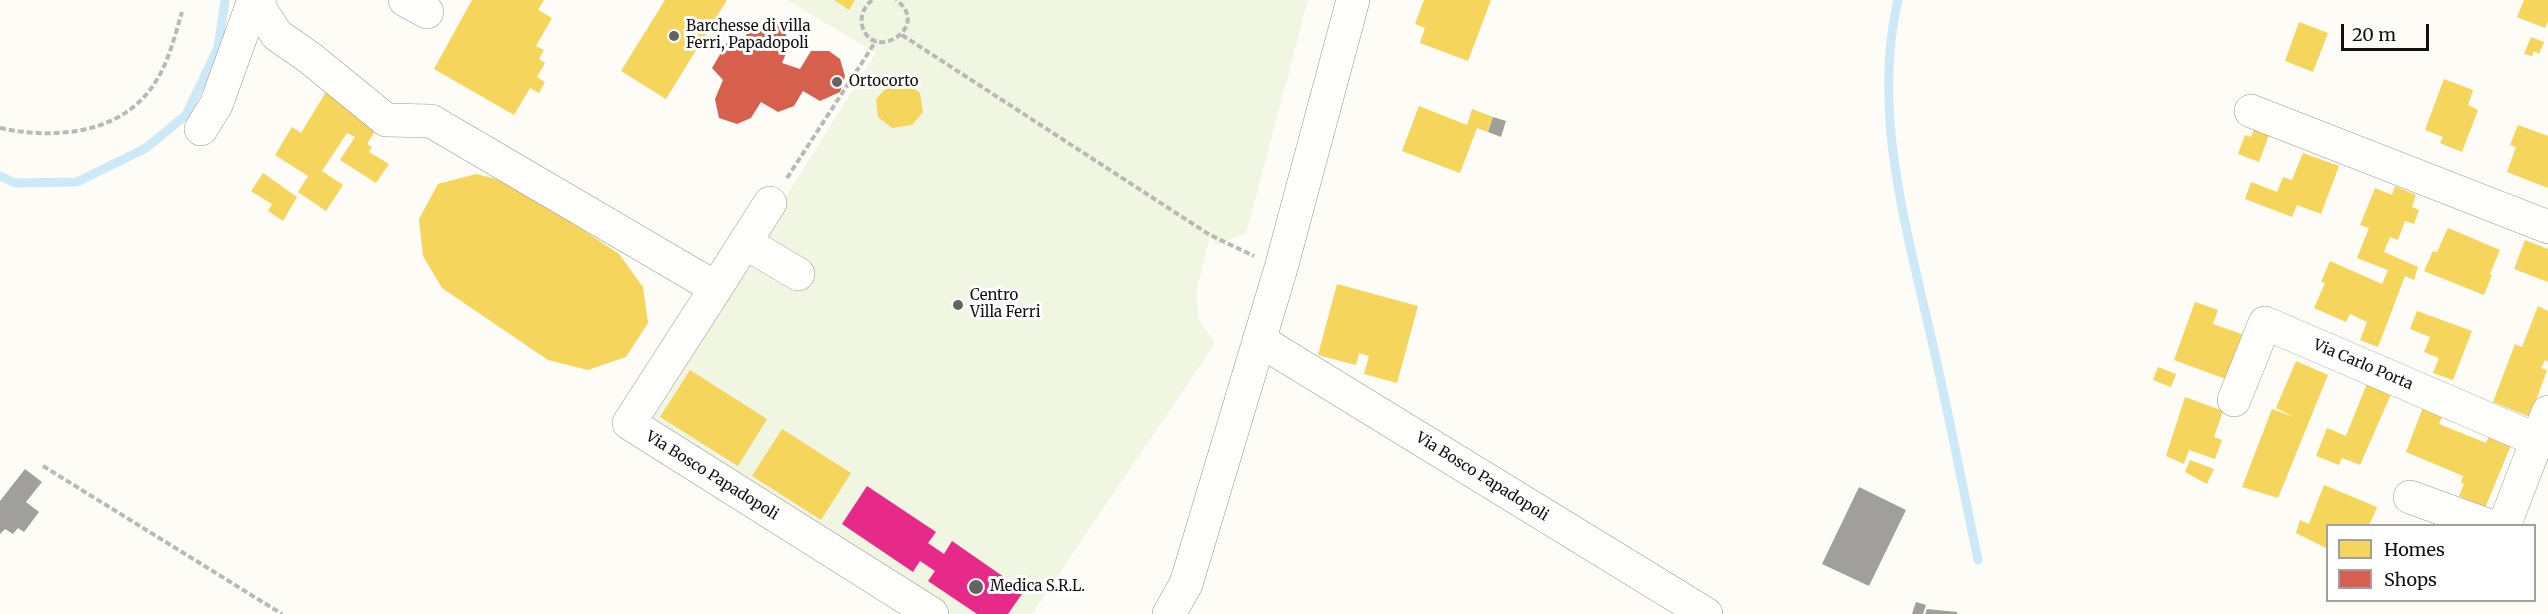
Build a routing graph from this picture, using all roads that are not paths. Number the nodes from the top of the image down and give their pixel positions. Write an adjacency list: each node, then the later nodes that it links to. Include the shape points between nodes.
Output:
1 (254, 0): 5 (street, via 216,105)
2 (259, 0): 10 (street, via 260,9 277,35 386,120 431,121)
3 (1353, 0): 11 (street)
4 (2251, 111): 7 (street)
5 (201, 129)
6 (770, 203): 8 (street, Via Bosco Papadopoli)
7 (2548, 227)
8 (746, 243): 9 (street); 10 (street, Via Bosco Papadopoli)
9 (798, 274)
10 (716, 288): 17 (street, Via Bosco Papadopoli, via 629,423)
11 (1259, 340): 18 (street, via 1186,584); 19 (street, Via Bosco Papadopoli)
12 (2234, 400): 13 (street, Via Carlo Porta, via 2265,323)
13 (2542, 426): 16 (street, Via Carlo Porta)
14 (2410, 497): 15 (street)
15 (2487, 524)
16 (2504, 524)
17 (932, 614)
18 (1169, 614)
19 (1706, 614)

